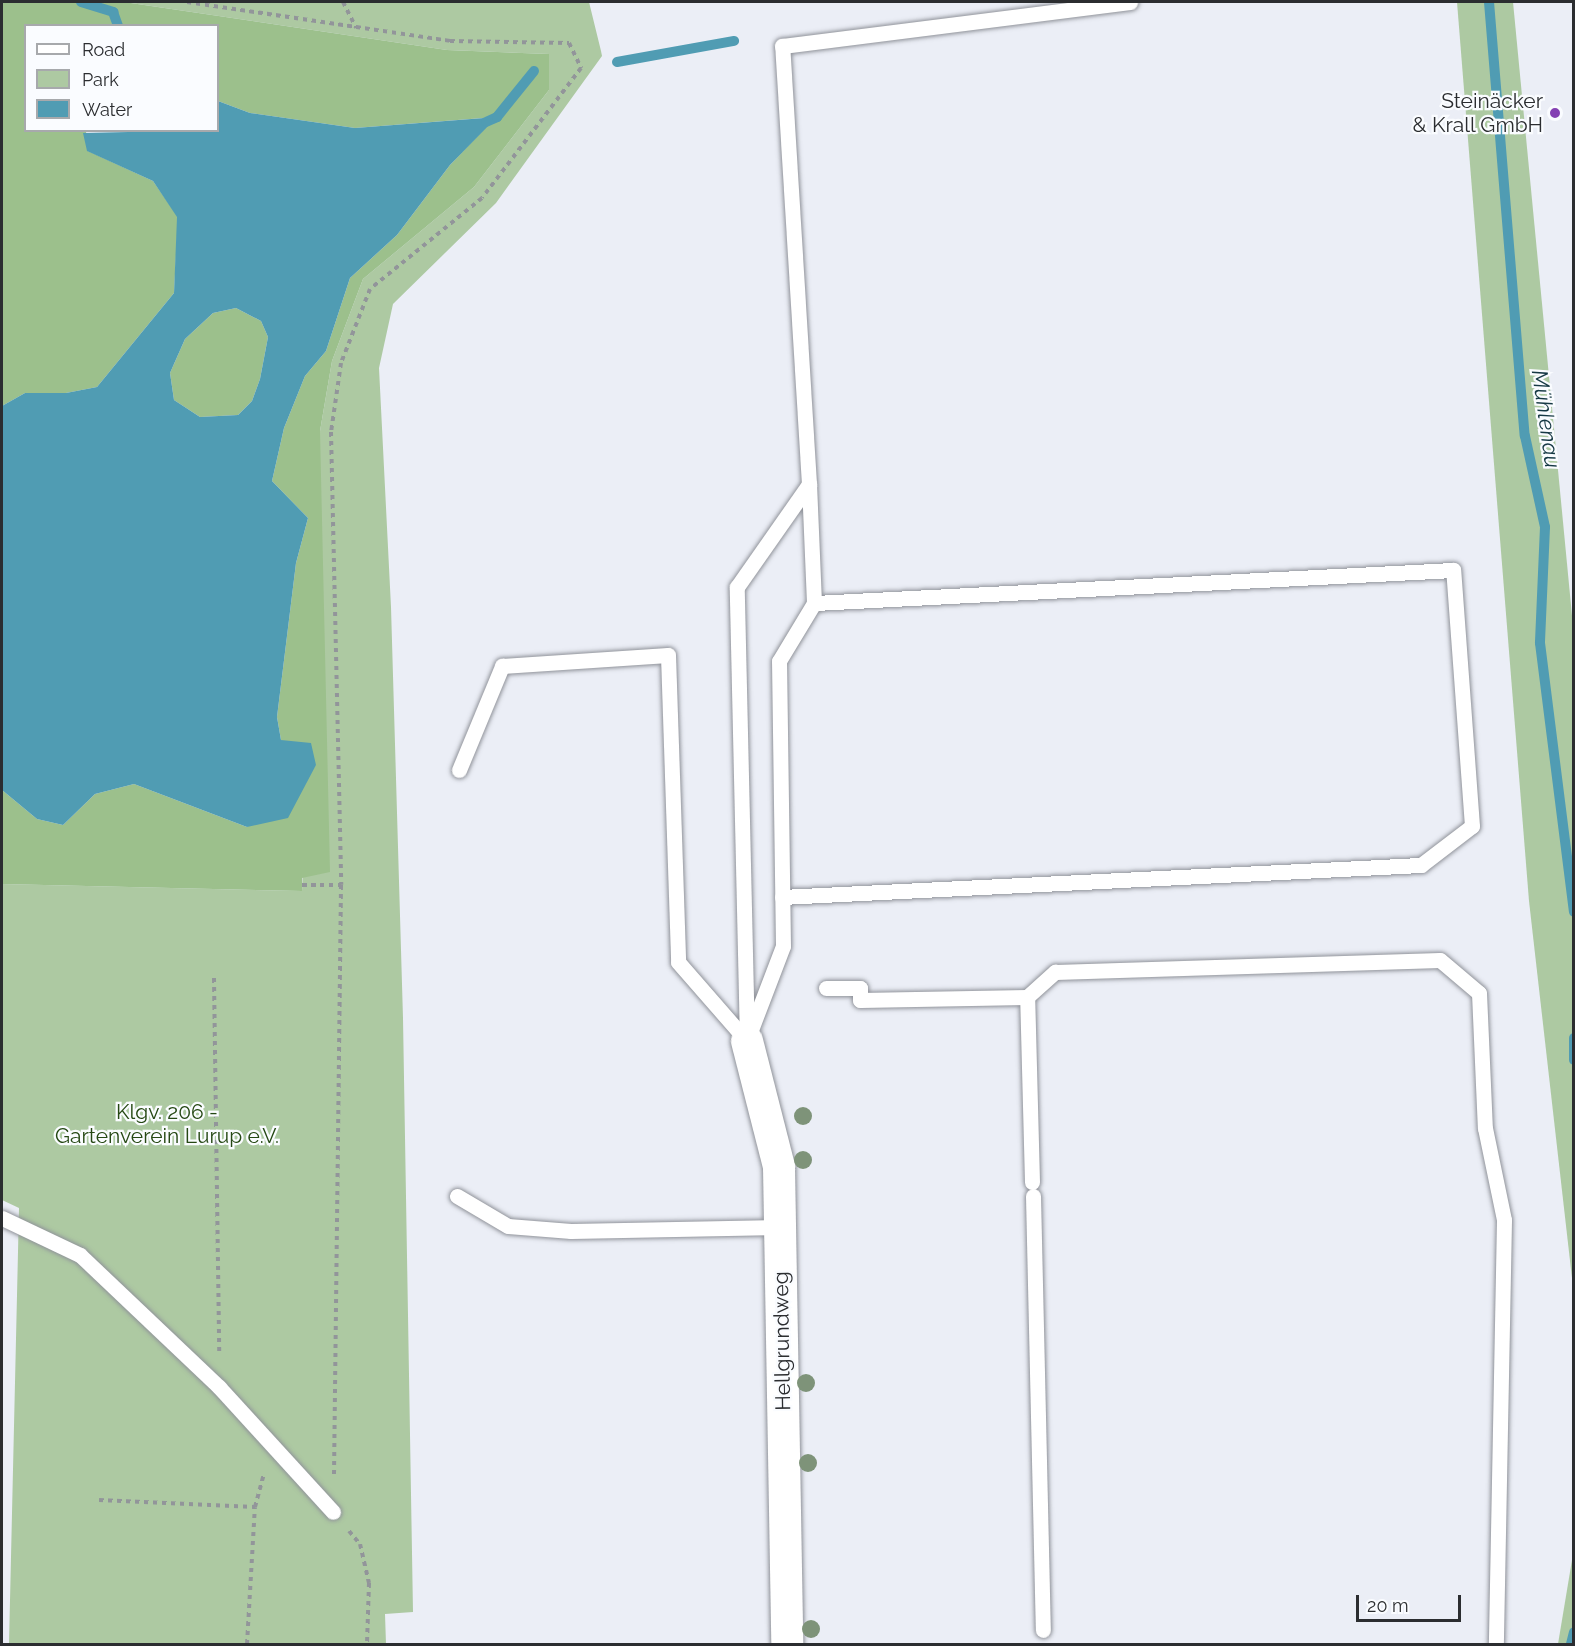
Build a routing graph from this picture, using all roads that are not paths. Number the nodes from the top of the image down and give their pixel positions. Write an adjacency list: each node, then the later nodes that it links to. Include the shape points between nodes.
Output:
1 (1125, 2): 2 (lane); 3 (lane, via 782,46)
2 (1130, 2)
3 (809, 484): 4 (lane); 9 (lane, via 737,587)
4 (814, 603): 6 (lane, via 779,661); 6 (lane, via 1454,570 1472,826 1421,865)
5 (459, 770): 9 (lane, via 502,666 668,655 678,962)
6 (782, 897): 9 (lane, via 783,946)
7 (826, 988): 8 (lane, via 860,988 860,1000)
8 (1028, 997): 14 (lane); 16 (lane, via 1055,972 1440,960 1479,993 1485,1128 1504,1220)
9 (747, 1041): 12 (street, Hellgrundweg, via 779,1167)
10 (457, 1196): 12 (lane, via 508,1226 571,1231)
11 (2, 1218): 13 (lane, via 80,1255 219,1387)
12 (780, 1227): 15 (street, Hellgrundweg)
13 (333, 1512)
14 (1043, 1640)
15 (787, 1644)
16 (1496, 1644)

